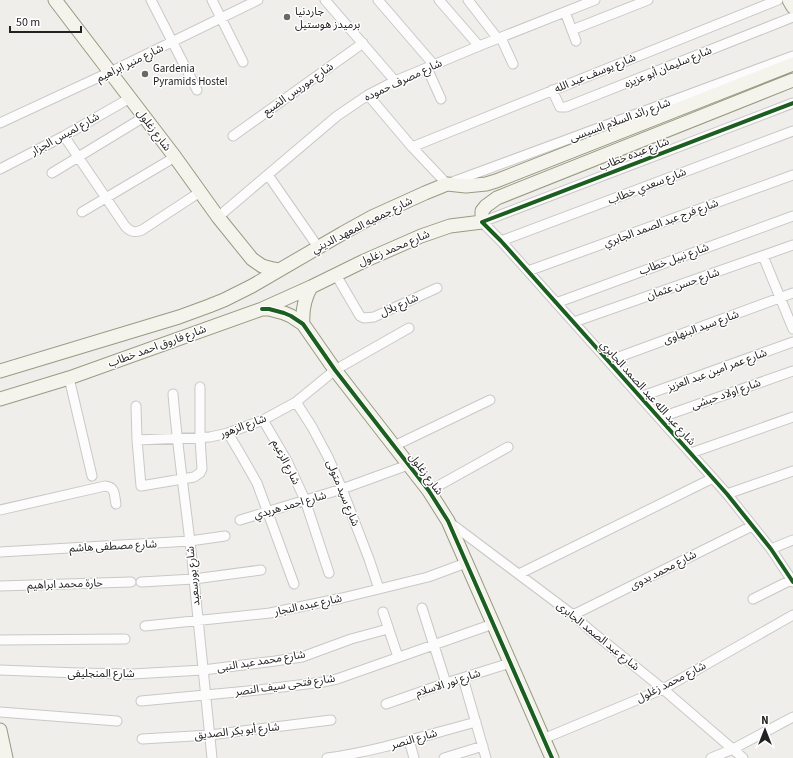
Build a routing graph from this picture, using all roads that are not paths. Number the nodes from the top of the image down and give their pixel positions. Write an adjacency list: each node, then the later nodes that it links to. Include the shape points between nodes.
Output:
1 (55, 0): 28 (main road, شارع زغلول)
2 (151, 0): 20 (street)
3 (212, 0): 16 (street)
4 (258, 0): 16 (street, شارع منير ابراهيم)
5 (325, 0): 21 (street)
6 (378, 0): 27 (street)
7 (439, 0): 22 (street)
8 (468, 0): 18 (street)
9 (648, 0): 17 (street)
10 (778, 0): 32 (street, شارع يوسف عبد الله)
11 (789, 0): 13 (main road)
12 (591, 1): 14 (street, شارع مصرف حموده)
13 (793, 7)
14 (565, 12): 17 (street); 18 (street, شارع مصرف حموده)
15 (793, 17): 32 (street, شارع سليمان أبو عزيزه, via 566,107 560,107)
16 (221, 18): 20 (street, شارع منير ابراهيم); 24 (street)
17 (572, 30): 19 (street)
18 (500, 38): 22 (street, شارع مصرف حموده); 25 (street)
19 (576, 41)
20 (173, 42): 28 (street, شارع منير ابراهيم); 31 (street)
21 (363, 43): 30 (street); 41 (street, شارع موريس الضبع)
22 (479, 46): 27 (street, شارع مصرف حموده)
23 (793, 56): 49 (street, شارع رائد السلام السيسى)
24 (243, 62)
25 (513, 64)
26 (793, 64): 49 (main road, via 496,181 471,186)
27 (431, 67): 30 (street, شارع مصرف حموده); 35 (street)
28 (110, 72): 34 (main road, شارع زغلول); 38 (street, شارع منير ابراهيم)
29 (793, 80): 55 (main road, via 497,198 482,211)
30 (395, 82): 33 (street, شارع مصرف حموده)
31 (197, 90)
32 (552, 90): 42 (street, شارع يوسف عبد الله)
33 (368, 95): 42 (street); 47 (street, شارع مصرف حموده, via 337,116)
34 (130, 98): 37 (main road, شارع زغلول); 40 (street, شارع لميس الجزار)
35 (441, 98)
36 (793, 103): 55 (street, شارع عبده خطاب)
37 (144, 117): 43 (street); 44 (main road, شارع زغلول)
38 (0, 123)
39 (793, 131): 56 (street, شارع سعدي خطاب)
40 (64, 136): 43 (street); 45 (street, شارع لميس الجزار)
41 (234, 136)
42 (412, 147): 49 (street)
43 (78, 157): 46 (street); 51 (street)
44 (175, 157): 50 (main road, شارع زغلول); 51 (street)
45 (0, 169)
46 (52, 173)
47 (268, 175): 54 (street, شارع مصرف حموده); 58 (street)
48 (793, 176): 62 (street, شارع فرج عبد الصمد الجابري)
49 (447, 184): 58 (main road, شارع جمعيه المعهد الديني, via 372,217)
50 (200, 192): 51 (street, via 137,232 128,230); 54 (main road, شارع زغلول)
51 (106, 198): 52 (street)
52 (82, 212)
53 (793, 216): 69 (street, شارع نبيل خطاب)
54 (218, 217): 60 (main road, شارع زغلول)
55 (482, 222): 56 (street, شارع عبد الله عبد الصمد الجابري); 63 (main road, شارع محمد زغلول, via 450,226 435,231)
56 (501, 242): 62 (street, شارع عبد الله عبد الصمد الجابري)
57 (793, 245): 59 (street, شارع حسن عثمان)
58 (318, 248): 61 (main road, شارع جمعيه المعهد الديني)
59 (763, 256): 68 (street); 71 (street, شارع حسن عثمان)
60 (252, 259): 61 (main road, شارع زغلول, via 262,266); 64 (main road)
61 (279, 270): 64 (main road, شارع فاروق احمد خطاب)
62 (528, 271): 69 (street, شارع عبد الله عبد الصمد الجابري)
63 (336, 275): 65 (main road, شارع محمد زغلول); 66 (street, شارع بلال, via 360,316 364,318 374,317)
64 (252, 286): 78 (main road, شارع فاروق احمد خطاب, via 194,312)
65 (311, 287): 70 (main road, شارع فاروق احمد خطاب); 72 (main road, via 304,301)
66 (438, 288)
67 (793, 293): 68 (street, شارع سيد البنهاوى)
68 (780, 297): 74 (street); 76 (street, شارع سيد البنهاوى)
69 (556, 303): 71 (street, شارع عبد الله عبد الصمد الجابري)
70 (262, 309): 72 (main road, شارع زغلول, via 284,313); 80 (main road, شارع فاروق احمد خطاب)
71 (574, 322): 76 (street, شارع عبد الله عبد الصمد الجابري)
72 (303, 324): 77 (main road, شارع زغلول)
73 (409, 328): 77 (street, شارع الزهور)
74 (793, 329)
75 (793, 342): 83 (street, شارع عمر امين عبد العزيز)
76 (608, 361): 83 (street, شارع عبد الله عبد الصمد الجابري)
77 (335, 370): 86 (street, شارع الزهور); 95 (main road, شارع زغلول)
78 (0, 371)
79 (793, 371): 89 (street, شارع اولاد حبشى)
80 (69, 378): 84 (main road, شارع فاروق احمد خطاب); 100 (street)
81 (200, 387): 92 (street)
82 (173, 394): 93 (street, شارع بورسعيد)
83 (640, 397): 89 (street, شارع عبد الله عبد الصمد الجابري)
84 (0, 399)
85 (490, 400): 95 (street)
86 (296, 402): 90 (street, شارع الزهور); 103 (street, شارع سيد متولى, via 328,457)
87 (136, 406): 94 (street)
88 (793, 417): 97 (street)
89 (659, 418): 97 (street, شارع عبد الله عبد الصمد الجابري)
90 (264, 420): 91 (street, شارع الزهور); 106 (street, شارع الزعيم)
91 (228, 433): 92 (street, شارع الزهور); 109 (street, via 257,483)
92 (200, 438): 93 (street, شارع الزهور); 102 (street, via 202,469 194,477)
93 (177, 439): 94 (street, شارع الزهور); 102 (street, شارع بورسعيد)
94 (137, 440): 102 (street, via 141,486)
95 (394, 446): 98 (main road, شارع زغلول)
96 (508, 447): 104 (street)
97 (691, 453): 101 (street, شارع عبد الله عبد الصمد الجابري)
98 (408, 465): 103 (street, شارع احمد هريدي); 104 (main road, شارع زغلول)
99 (793, 470): 105 (street)
100 (92, 476)
101 (713, 478): 105 (street, شارع عبد الله عبد الصمد الجابري); 121 (street)
102 (182, 479): 115 (street, شارع بورسعيد)
103 (342, 489): 106 (street, شارع احمد هريدي); 128 (street, شارع سيد متولى)
104 (428, 491): 111 (main road, شارع زغلول)
105 (727, 494): 112 (street, شارع عبد الله عبد الصمد الجابري)
106 (305, 500): 109 (street, شارع احمد هريدي); 120 (street, شارع الزعيم)
107 (116, 504): 108 (street, via 114,490 105,486)
108 (0, 510)
109 (267, 511): 110 (street, شارع احمد هريدي); 126 (street)
110 (240, 520)
111 (448, 522): 118 (main road, شارع زغلول); 121 (street, شارع عبد الصمد الجابرى)
112 (752, 526): 116 (street, شارع عبد الله عبد الصمد الجابري); 132 (street, شارع محمد بدوى)
113 (225, 536): 115 (street, شارع مصطفى هاشم)
114 (793, 540): 116 (street)
115 (190, 541): 117 (street, شارع مصطفى هاشم); 122 (street, شارع بورسعيد)
116 (771, 549): 123 (street, شارع عبد الله عبد الصمد الجابري)
117 (0, 552)
118 (466, 563): 128 (street, شارع عبده النجار); 135 (main road, شارع زغلول)
119 (261, 570): 122 (street)
120 (329, 573)
121 (519, 574): 132 (street, شارع عبد الصمد الجابرى)
122 (194, 579): 125 (street); 134 (street, شارع بورسعيد)
123 (792, 581): 129 (street)
124 (130, 582): 127 (street, حارة محمد ابراهيم)
125 (141, 582)
126 (294, 584)
127 (0, 586)
128 (378, 589): 134 (street, شارع عبده النجار, via 270,613)
129 (753, 599)
130 (422, 608): 140 (street)
131 (383, 612): 137 (street)
132 (574, 615): 147 (street, شارع عبد الصمد الجابرى)
133 (793, 615): 147 (street, شارع محمد زغلول)
134 (198, 621): 136 (street, شارع عبده النجار); 144 (street, شارع بورسعيد)
135 (493, 624): 140 (street, شارع فتحى سيف النصر); 142 (main road, شارع زغلول)
136 (145, 626)
137 (388, 628): 141 (street); 144 (street, شارع محمد عبد النبى, via 302,657)
138 (125, 639): 139 (street)
139 (0, 640)
140 (434, 645): 141 (street, شارع فتحى سيف النصر); 146 (street)
141 (398, 657): 148 (street, شارع فتحى سيف النصر, via 324,682)
142 (510, 663): 145 (street, شارع نور الاسلام); 159 (main road, شارع زغلول)
143 (0, 670): 144 (street, شارع المنجليفى, via 132,674)
144 (203, 670): 148 (street, شارع بورسعيد)
145 (464, 678): 146 (street, شارع نور الاسلام); 155 (street)
146 (446, 683): 150 (street, شارع نور الاسلام)
147 (663, 689): 159 (street, شارع محمد زغلول); 162 (street, شارع عبد الصمد الجابرى)
148 (205, 695): 149 (street, شارع فتحى سيف النصر); 157 (street, شارع بورسعيد)
149 (141, 701)
150 (386, 704)
151 (0, 712): 154 (street)
152 (793, 717): 162 (street)
153 (331, 720): 157 (street, شارع أبو بكر الصديق)
154 (117, 721)
155 (476, 722): 160 (street, شارع النصر); 161 (street)
156 (0, 730): 163 (main road)
157 (210, 735): 158 (street, شارع أبو بكر الصديق); 164 (street, شارع بورسعيد)
158 (142, 739)
159 (543, 739): 169 (main road, شارع زغلول)
160 (409, 740): 165 (street, شارع النصر, via 364,752); 166 (street)
161 (483, 746): 167 (street); 168 (street)
162 (733, 749): 170 (street); 171 (street, شارع عبد الصمد الجابرى)
163 (3, 752)
164 (212, 758)
165 (327, 758)
166 (414, 758)
167 (444, 758)
168 (486, 758)
169 (552, 758)
170 (711, 758)
171 (743, 758)

